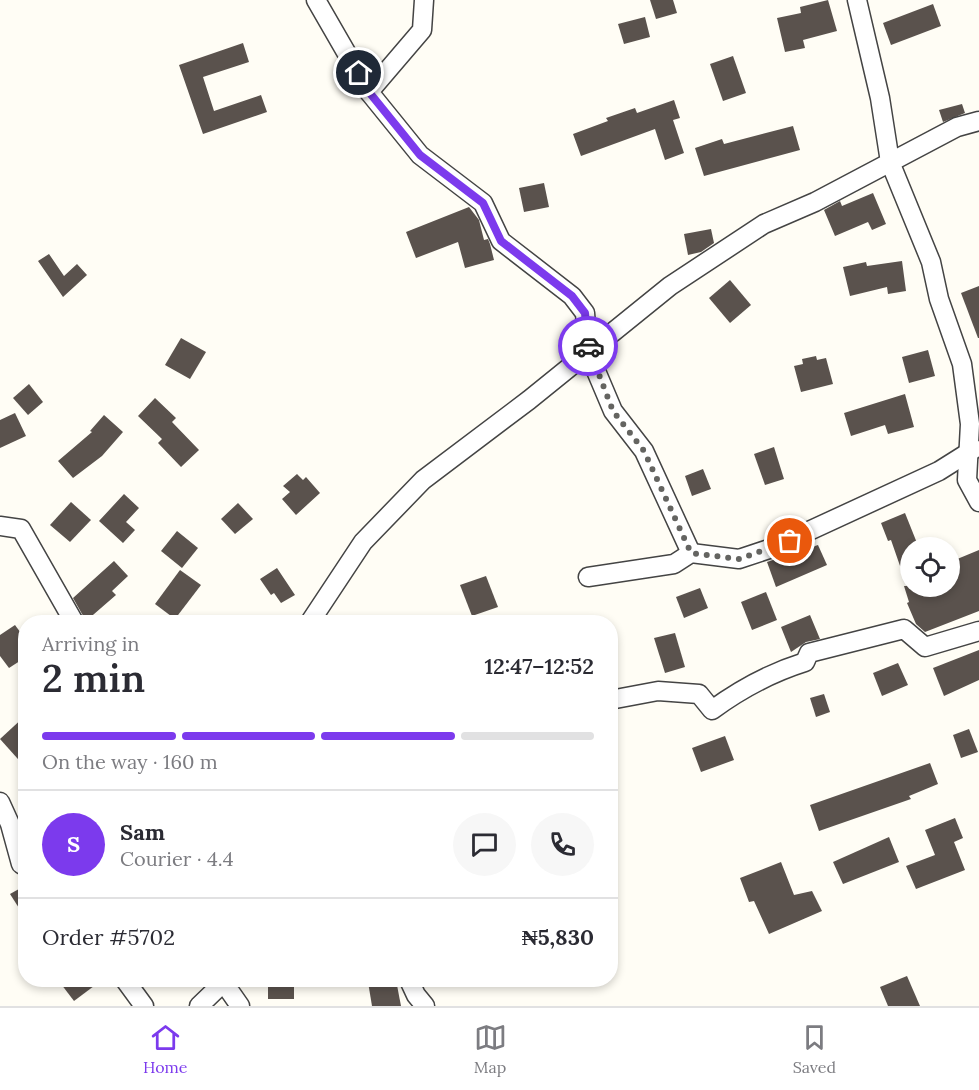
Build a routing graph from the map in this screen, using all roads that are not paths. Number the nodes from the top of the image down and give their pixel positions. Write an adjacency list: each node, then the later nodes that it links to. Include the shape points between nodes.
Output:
1 (315, 0): 4 (street)
2 (424, 0): 4 (street, via 422,30)
3 (857, 0): 6 (street)
4 (369, 92): 7 (street, via 420,155 483,203 501,241 572,296 585,313)
5 (979, 121): 6 (street, via 957,127)
6 (890, 162): 7 (street, via 764,224 670,286); 8 (street, via 931,262 939,299 962,364)
7 (588, 352): 11 (street, via 613,411 644,451); 14 (street, via 423,480 363,542)
8 (973, 450): 9 (street, via 967,480); 11 (street, via 939,471 772,549 739,559)
9 (979, 502)
10 (0, 526): 13 (street, via 21,529)
11 (691, 553): 12 (street, via 674,564)
12 (588, 577)
13 (70, 615)
14 (315, 615)
15 (979, 631): 16 (street, via 924,647 904,629 809,653 805,662 771,673 712,710 699,694 658,691)
16 (618, 698)
17 (0, 802): 18 (street)
18 (18, 853)
19 (130, 987): 23 (street)
20 (220, 987): 24 (street)
21 (230, 987): 25 (street)
22 (412, 987): 26 (street)
23 (144, 1006)
24 (199, 1006)
25 (240, 1006)
26 (425, 1006)

